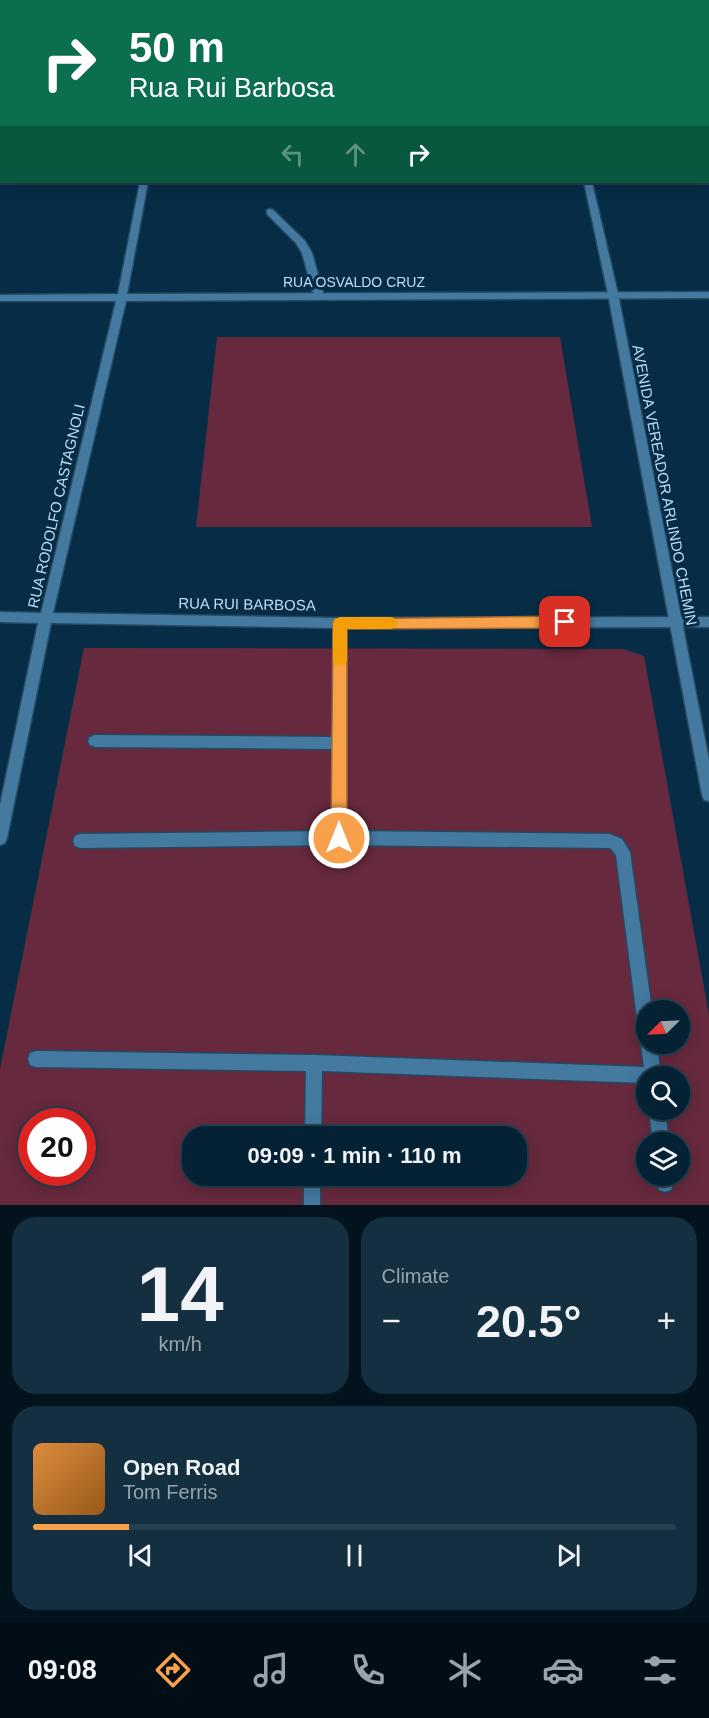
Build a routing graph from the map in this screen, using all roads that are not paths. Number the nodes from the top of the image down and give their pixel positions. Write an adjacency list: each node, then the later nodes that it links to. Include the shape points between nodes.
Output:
1 (144, 183): 7 (street, RUA RODOLFO CASTAGNOLI)
2 (588, 183): 4 (street, AVENIDA VEREADOR ARLINDO CHEMIN)
3 (270, 212): 6 (street, via 307,253)
4 (613, 294): 5 (street, RUA OSVALDO CRUZ); 6 (street, RUA OSVALDO CRUZ); 11 (street, AVENIDA VEREADOR ARLINDO CHEMIN)
5 (709, 295)
6 (319, 296): 7 (street, RUA OSVALDO CRUZ)
7 (122, 297): 8 (street, RUA OSVALDO CRUZ); 9 (street, RUA RODOLFO CASTAGNOLI)
8 (0, 298)
9 (46, 616): 10 (street, RUA RUI BARBOSA); 13 (street, RUA RUI BARBOSA); 17 (street, RUA RODOLFO CASTAGNOLI)
10 (0, 617)
11 (677, 622): 12 (street, RUA RUI BARBOSA); 13 (street, RUA RUI BARBOSA); 16 (street, AVENIDA VEREADOR ARLINDO CHEMIN)
12 (709, 622)
13 (340, 623): 15 (street)
14 (95, 741): 15 (street)
15 (339, 743): 18 (street)
16 (709, 795)
17 (0, 838)
18 (339, 838): 19 (street); 20 (street, via 617,844 623,852)
19 (80, 841)
20 (643, 1000)
21 (36, 1059): 22 (street)
22 (314, 1063): 23 (street); 24 (street)
23 (636, 1075)
24 (313, 1126)
25 (312, 1186): 26 (street)
26 (312, 1205)

